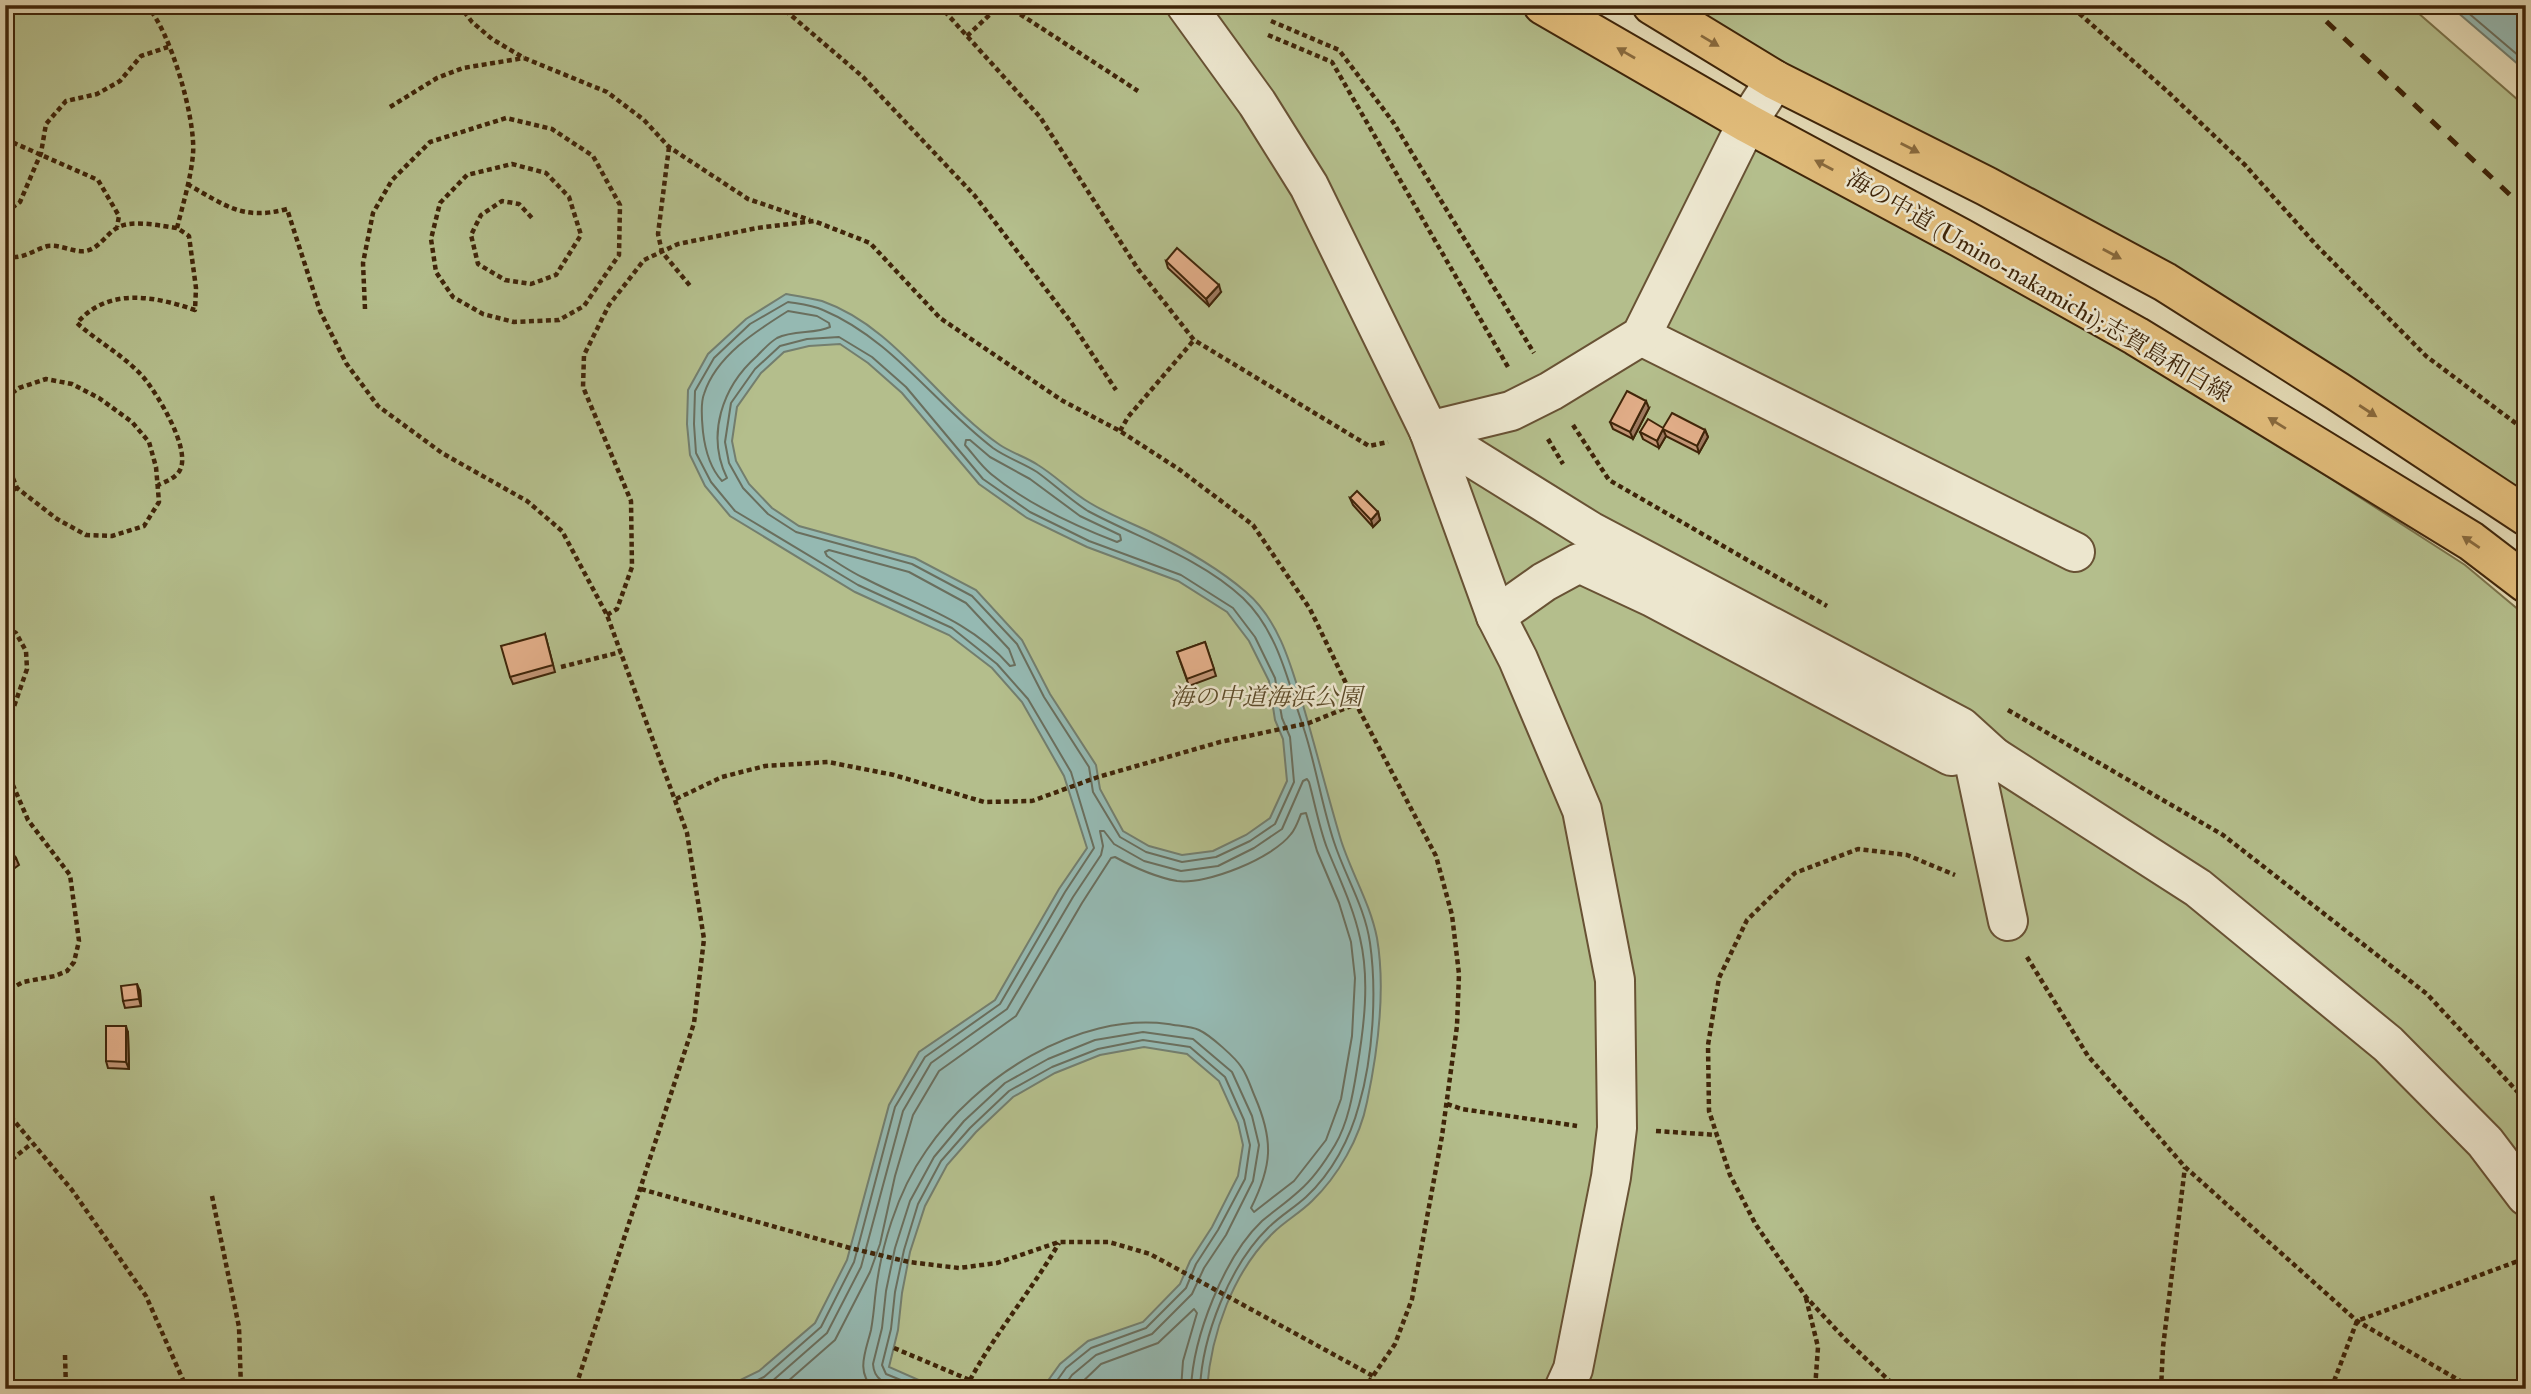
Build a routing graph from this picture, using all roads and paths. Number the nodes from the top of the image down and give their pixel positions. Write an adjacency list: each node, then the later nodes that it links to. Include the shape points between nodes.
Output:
1 (146, 5): 14 (path, via 156,15)
2 (459, 5): 15 (path, via 492,39)
3 (779, 5): 35 (path, via 863,77 975,196 1071,321)
4 (939, 5): 13 (path)
5 (1000, 5): 13 (path)
6 (1006, 5): 17 (path)
7 (1186, 5): 39 (street, via 1309,186)
8 (1543, 5): 19 (main road, 海の中道 (Umino-nakamichi);志賀島和白線, one-way to 8)
9 (1651, 5): 16 (main road, one-way to 16)
10 (2073, 8): 40 (path, via 2245,166 2426,356)
11 (1270, 21): 36 (path, via 1339,50 1400,134 1538,359)
12 (1268, 35): 36 (path, via 1332,62 1511,372)
13 (967, 36): 34 (path, via 1040,117 1139,269)
14 (168, 47): 22 (path, via 141,56 120,81 97,94 66,101 46,124); 23 (path, via 192,122)
15 (524, 58): 18 (path, via 463,68); 21 (path, via 607,92 644,120)
16 (1775, 80): 19 (street); 46 (main road, one-way to 46, via 2165,282)
17 (1138, 91)
18 (390, 107)
19 (1747, 124): 33 (street); 48 (main road, 海の中道 (Umino-nakamichi);志賀島和白線, one-way to 19, via 2471,541 2136,336)
20 (5, 139): 22 (path)
21 (669, 147): 26 (path, via 748,199); 29 (path, via 658,234)
22 (41, 153): 24 (path, via 20,202); 27 (path, via 98,180 120,216)
23 (187, 184): 28 (path); 49 (path, via 235,212 287,209 320,311 346,363 378,406 442,453 527,501 562,531)
24 (5, 213)
25 (533, 219): 32 (path, via 519,204 502,201 481,215 471,235 478,264 505,281 531,284 556,275 581,235 569,197 546,173 512,164 467,175 440,203 432,239 436,272 453,297 483,314 514,322 559,320 584,306 619,255 620,205 593,156 552,129 506,118 430,142 392,180 373,213 363,263)
26 (814, 221): 29 (path, via 678,244); 38 (path, via 870,243 940,318 1063,401)
27 (117, 227): 28 (path, via 140,224); 30 (path, via 86,251 49,246 30,254)
28 (177, 229): 43 (path, via 189,236 195,310 141,297 88,310 77,323 143,377 175,431 183,457 180,471)
29 (662, 252): 31 (path); 49 (path, via 645,260 609,305 584,355 583,387 631,501 632,567 617,609)
30 (5, 256)
31 (691, 286)
32 (365, 309)
33 (1641, 335): 36 (street); 47 (street)
34 (1194, 340): 38 (path); 39 (path, via 1369,446)
35 (1116, 390)
36 (1538, 397): 39 (street, via 1511,411); 42 (path)
37 (5, 398): 43 (path, via 46,379 72,384 99,398 132,422 149,442)
38 (1120, 431): 54 (path, via 1253,525 1310,609)
39 (1429, 431): 50 (street); 55 (street, via 1590,531 1961,727)
40 (2526, 431)
41 (5, 459): 44 (path)
42 (1567, 471)
43 (158, 485): 44 (path, via 159,502 144,526 112,537 86,536)
44 (17, 488): 45 (path)
45 (5, 494)
46 (2526, 516)
47 (2075, 552)
48 (2526, 583)
49 (607, 615): 52 (path)
50 (1496, 616): 55 (street, via 1579,563 1951,756); 80 (street, via 1582,810 1615,980 1617,1128 1611,1177 1573,1368)
51 (5, 627): 58 (path, via 16,633 26,651 27,669 10,718 12,783 33,828 70,875 79,941 67,971 23,982)
52 (621, 652): 53 (path); 56 (path)
53 (561, 667)
54 (1356, 704): 56 (path, via 1309,723 1220,742 1032,801 984,802 894,775 828,762 765,766 722,777); 72 (path, via 1436,856 1452,915 1458,974 1451,1078 1412,1299 1395,1344)
55 (1983, 755): 57 (street); 65 (street, via 2198,888 2377,1035 2485,1142)
56 (676, 799): 63 (path, via 688,833 704,939 694,1023)
57 (2008, 921): 62 (path, via 2088,1056); 68 (path, via 1953,874 1907,855 1858,849 1795,873 1747,920 1718,978 1708,1045 1709,1111 1730,1175 1756,1225)
58 (5, 992)
59 (5, 1110): 60 (path)
60 (31, 1144): 61 (path); 75 (path, via 72,1190 146,1296)
61 (5, 1165)
62 (2185, 1167): 69 (path); 83 (path)
63 (641, 1189): 66 (path, via 909,1262 972,1267); 77 (path)
64 (212, 1196): 76 (path, via 239,1327)
65 (2526, 1196)
66 (1059, 1242): 72 (path, via 1109,1242 1150,1254); 73 (path)
67 (2526, 1258): 69 (path)
68 (1806, 1297): 81 (path, via 1818,1347); 82 (path)
69 (2357, 1321): 84 (path); 85 (path)
70 (894, 1348): 73 (path)
71 (65, 1354): 74 (path)
72 (1373, 1376): 79 (path)
73 (970, 1380): 78 (path)
74 (66, 1389)
75 (187, 1389)
76 (241, 1389)
77 (575, 1389)
78 (991, 1389)
79 (1364, 1389)
80 (1564, 1389)
81 (1815, 1389)
82 (1898, 1389)
83 (2161, 1389)
84 (2331, 1389)
85 (2474, 1389)

